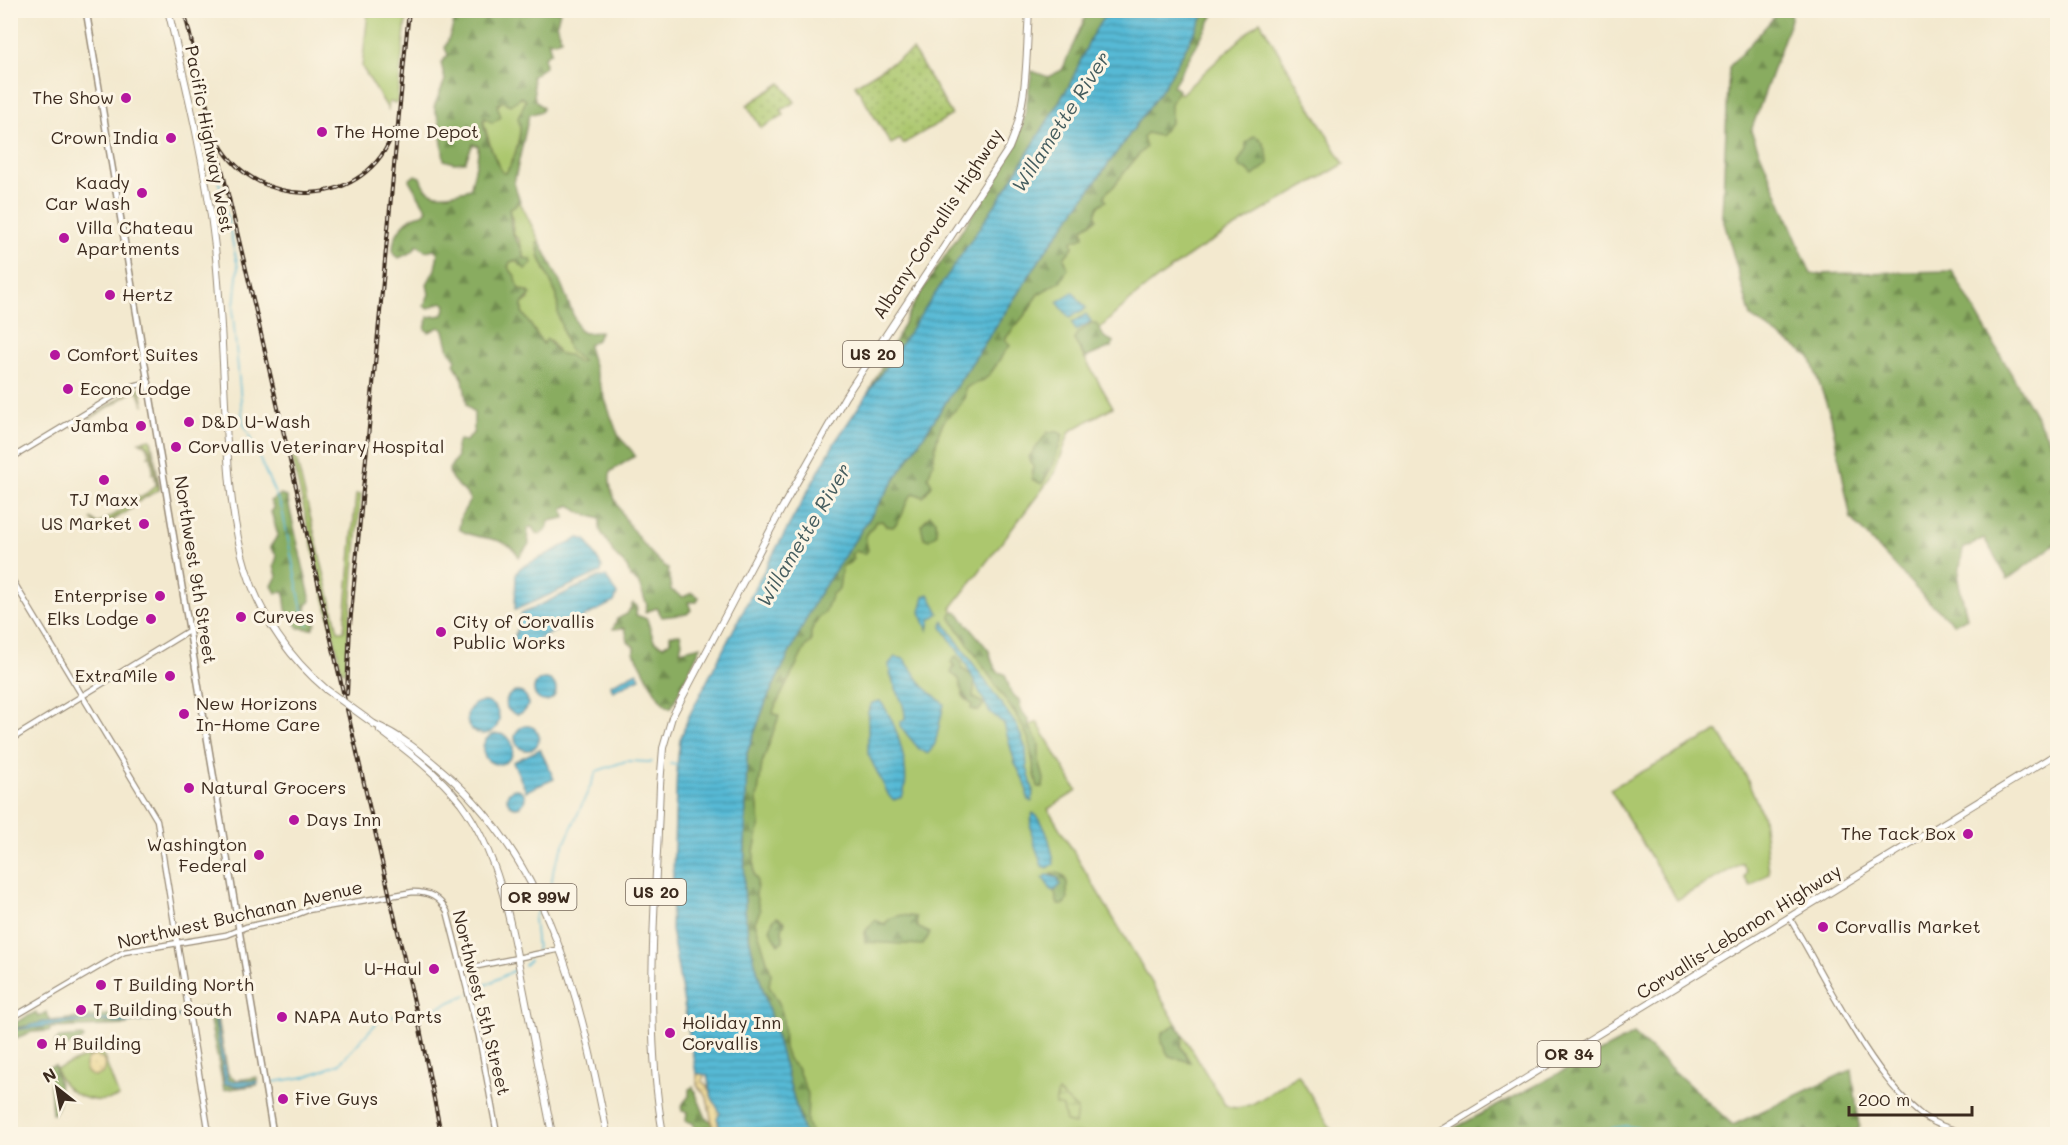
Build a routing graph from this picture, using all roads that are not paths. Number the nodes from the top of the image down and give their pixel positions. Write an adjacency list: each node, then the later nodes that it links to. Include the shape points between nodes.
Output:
1 (86, 10): 4 (main road, Northwest 9th Street)
2 (168, 10): 9 (highway, Pacific Highway West / OR 99W, bridge, via 211,218 229,484 237,544 250,585 272,629 327,690)
3 (1029, 10): 25 (highway, Albany-Corvallis Highway / US 20, via 1023,101 1009,148 845,397 684,690 665,737 652,1016)
4 (149, 382): 5 (street, via 129,387); 7 (main road, Northwest 9th Street)
5 (10, 459)
6 (10, 576): 8 (street)
7 (190, 630): 8 (street); 14 (main road, Northwest 9th Street)
8 (82, 696): 10 (street); 15 (street, via 157,820)
9 (374, 724): 16 (highway, OR 99W, via 392,732 438,767 490,820 534,888); 17 (highway, OR 99W, via 432,772 467,812 494,865)
10 (10, 740)
11 (2058, 753): 13 (highway, Corvallis-Lebanon Highway / OR 34)
12 (420, 892): 14 (street, Northwest Buchanan Avenue, via 308,910); 18 (street, Northwest 5th Street, via 435,897 447,911)
13 (1789, 917): 26 (highway, Corvallis-Lebanon Highway / OR 34); 27 (street, via 1894,1089 1919,1114)
14 (239, 930): 15 (street, Northwest Buchanan Avenue); 21 (main road, Northwest 9th Street)
15 (177, 944): 19 (street, Northwest Buchanan Avenue, via 114,956); 20 (street)
16 (561, 949): 17 (street); 24 (highway, OR 99W, via 587,1038)
17 (518, 958): 18 (street); 23 (highway, OR 99W)
18 (463, 969): 22 (street, Northwest 5th Street)
19 (10, 1019)
20 (209, 1134)
21 (273, 1134)
22 (497, 1134)
23 (552, 1134)
24 (607, 1134)
25 (663, 1134)
26 (1435, 1134)
27 (1968, 1134)

